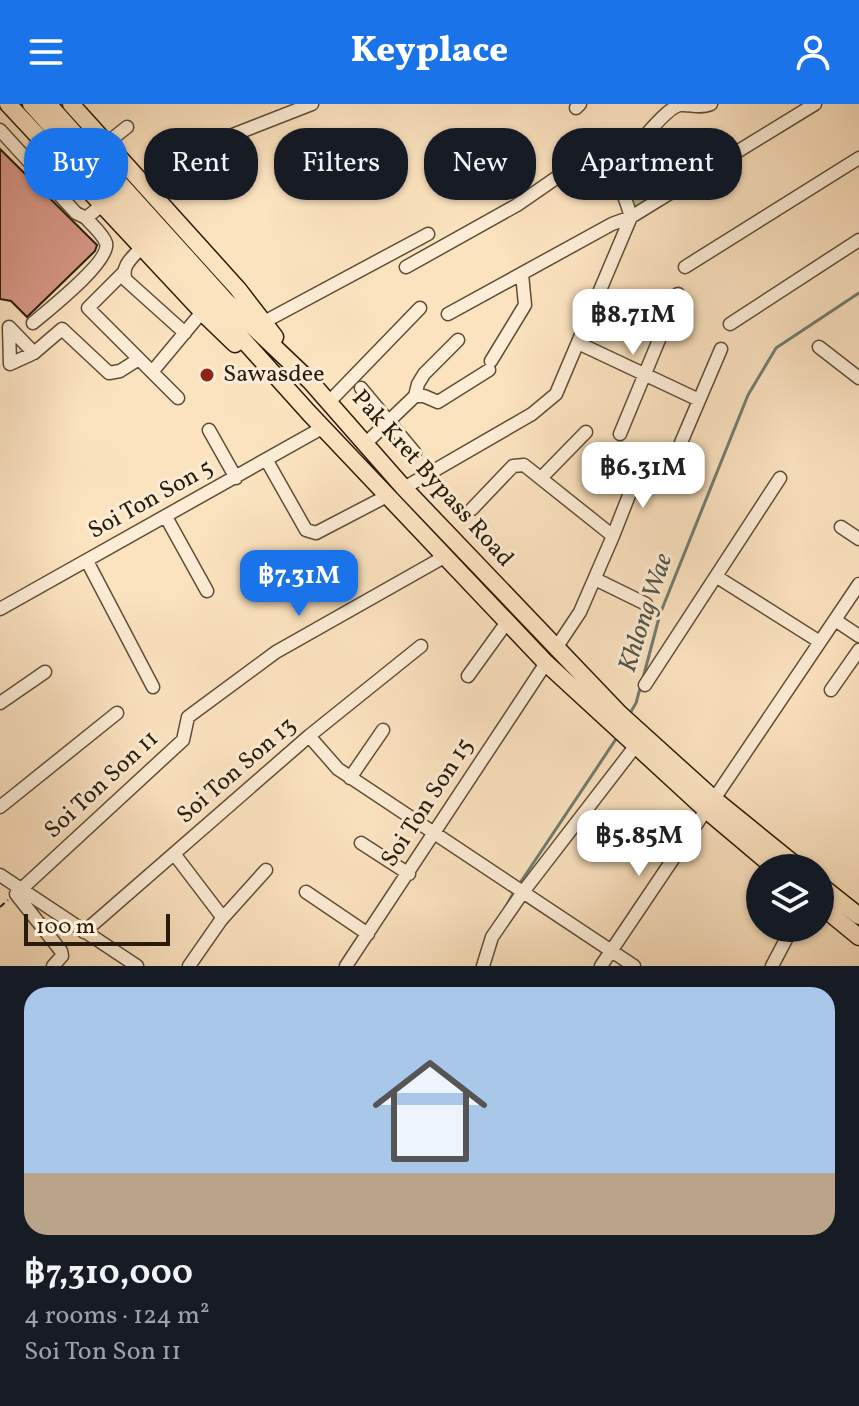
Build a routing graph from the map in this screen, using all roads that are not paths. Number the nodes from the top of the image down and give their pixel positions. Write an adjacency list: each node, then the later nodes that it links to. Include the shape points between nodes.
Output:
1 (48, 104): 16 (main road, Pak Kret Bypass Road)
2 (71, 104): 7 (main road)
3 (312, 104): 8 (street)
4 (711, 104): 9 (street, via 679,105)
5 (815, 104): 17 (street)
6 (19, 107): 15 (main road); 16 (main road, Pak Kret Bypass Road)
7 (93, 128)
8 (250, 128)
9 (654, 128)
10 (0, 130): 18 (street)
11 (859, 158): 23 (street)
12 (128, 166): 30 (main road)
13 (552, 181): 22 (street)
14 (626, 200): 17 (street)
15 (102, 205): 18 (street); 21 (main road)
16 (140, 214): 43 (main road, Pak Kret Bypass Road); 49 (main road, Pak Kret Bypass Road)
17 (631, 217): 25 (street); 35 (street)
18 (86, 218): 31 (street, via 101,235 106,251 92,271)
19 (428, 234): 30 (street)
20 (859, 240): 32 (street)
21 (142, 247): 24 (street); 28 (main road)
22 (406, 267)
23 (685, 267)
24 (123, 273): 33 (street); 39 (street, via 88,308)
25 (522, 274): 29 (street); 45 (street, via 525,305 490,365 438,402)
26 (678, 294): 41 (street)
27 (420, 308): 48 (street)
28 (202, 312): 33 (street); 49 (main road)
29 (448, 314)
30 (264, 322): 43 (main road)
31 (33, 323)
32 (730, 324)
33 (185, 333): 40 (street)
34 (458, 340): 45 (street, via 424,374)
35 (578, 343): 41 (street); 63 (street, via 556,394 532,414)
36 (819, 347): 42 (street)
37 (721, 349): 47 (street)
38 (34, 353): 39 (street, via 62,329 109,373)
39 (139, 359): 40 (street)
40 (152, 372): 46 (street)
41 (645, 375): 47 (street); 54 (street)
42 (859, 378)
43 (310, 381): 48 (main road, Pak Kret Bypass Road)
44 (361, 388): 50 (street)
45 (415, 396): 50 (street)
46 (178, 398)
47 (699, 400): 57 (street)
48 (329, 402): 55 (main road, Pak Kret Bypass Road)
49 (309, 413): 51 (main road, Pak Kret Bypass Road)
50 (388, 421): 55 (street); 56 (street)
51 (322, 428): 58 (street, Soi Ton Son 5); 64 (main road, Pak Kret Bypass Road)
52 (209, 430): 60 (street)
53 (586, 432): 61 (street)
54 (620, 434)
55 (365, 444): 63 (main road, Pak Kret Bypass Road)
56 (415, 453)
57 (674, 459)
58 (267, 461): 60 (street, Soi Ton Son 5); 64 (street, via 311,533)
59 (639, 470): 68 (street, Soi Ton Son 15)
60 (236, 478): 66 (street, Soi Ton Son 5)
61 (541, 478): 65 (street, via 524,465 513,466); 68 (street)
62 (780, 478): 72 (street)
63 (404, 488): 84 (main road, Pak Kret Bypass Road)
64 (387, 496): 70 (main road, Pak Kret Bypass Road)
65 (472, 509)
66 (166, 517): 71 (street, Soi Ton Son 5); 75 (street)
67 (841, 527): 69 (street)
68 (613, 536): 73 (street, Soi Ton Son 15)
69 (859, 539)
70 (444, 557): 79 (main road, Pak Kret Bypass Road); 106 (street, Soi Ton Son 11, via 276,652 188,717 183,740)
71 (87, 561): 77 (street, Soi Ton Son 5); 88 (street)
72 (717, 577): 81 (street); 87 (street)
73 (595, 579): 76 (street); 84 (street, Soi Ton Son 15)
74 (859, 584): 78 (street)
75 (207, 591)
76 (646, 604)
77 (0, 609)
78 (835, 620): 80 (street); 81 (street)
79 (507, 622): 84 (main road, Pak Kret Bypass Road); 86 (street)
80 (859, 636)
81 (820, 642): 96 (street)
82 (421, 646): 93 (street, Soi Ton Son 13)
83 (859, 650): 89 (street)
84 (551, 655): 94 (main road, Pak Kret Bypass Road); 98 (street, Soi Ton Son 15)
85 (45, 672): 90 (street)
86 (468, 676)
87 (645, 685)
88 (153, 687)
89 (831, 690)
90 (0, 703)
91 (117, 713): 97 (street)
92 (383, 730): 95 (street)
93 (309, 736): 95 (street); 102 (street, Soi Ton Son 13)
94 (638, 740): 96 (main road, Pak Kret Bypass Road); 108 (street)
95 (350, 778): 98 (street)
96 (710, 804): 100 (main road, Pak Kret Bypass Road); 101 (main road, Pak Kret Bypass Road); 117 (street)
97 (0, 807)
98 (435, 834): 104 (street, Soi Ton Son 15); 108 (street)
99 (361, 843): 104 (street)
100 (761, 854)
101 (780, 854)
102 (175, 855): 112 (street); 113 (street, Soi Ton Son 13)
103 (266, 870): 112 (street)
104 (409, 874): 114 (street, Soi Ton Son 15)
105 (0, 875): 106 (street)
106 (21, 889): 113 (street); 118 (street, via 16,894 61,951)
107 (306, 892): 114 (street)
108 (521, 892): 117 (street); 122 (street, via 495,933)
109 (834, 896): 111 (main road)
110 (834, 916): 115 (main road)
111 (859, 916)
112 (223, 918): 120 (street)
113 (84, 932): 119 (street)
114 (368, 934): 121 (street, Soi Ton Son 15)
115 (859, 937)
116 (785, 942): 125 (street)
117 (611, 951): 123 (street); 124 (street)
118 (53, 966)
119 (137, 966)
120 (189, 966)
121 (346, 966)
122 (483, 966)
123 (601, 966)
124 (634, 966)
125 (772, 966)

